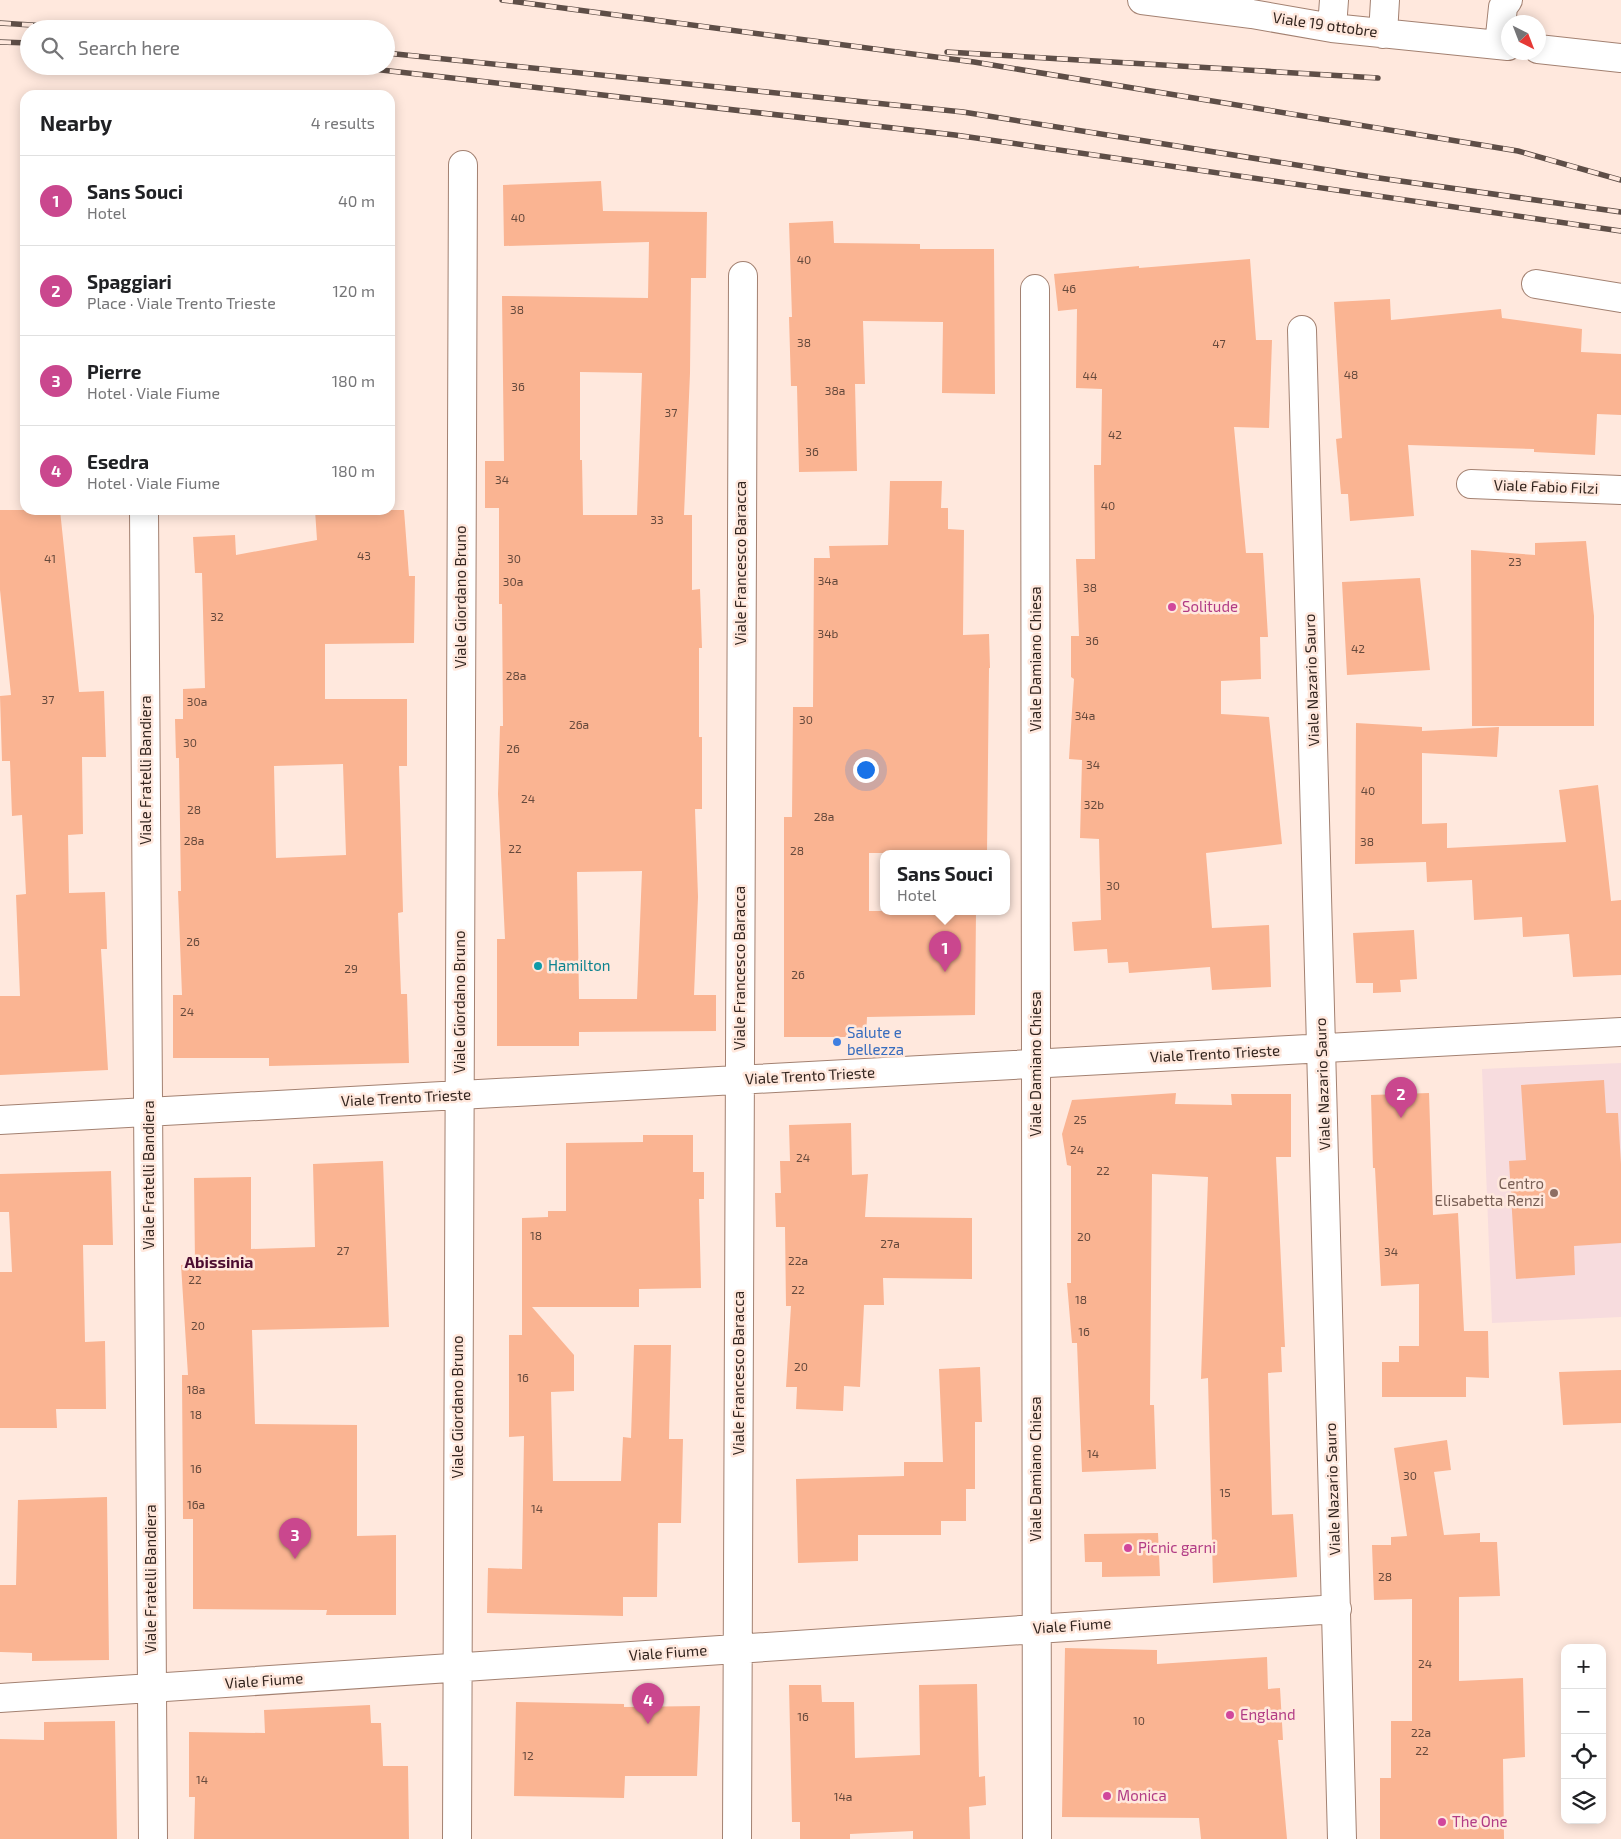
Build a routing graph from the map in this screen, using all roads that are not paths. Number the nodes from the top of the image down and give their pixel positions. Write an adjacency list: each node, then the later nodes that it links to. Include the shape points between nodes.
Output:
1 (1142, 0): 5 (street, Viale 19 ottobre)
2 (1334, 0): 7 (street)
3 (1385, 0): 8 (street)
4 (1508, 0): 6 (street, via 1503,7)
5 (1251, 7): 7 (street, Viale 19 ottobre)
6 (1503, 15)
7 (1332, 28): 8 (street, Viale 19 ottobre)
8 (1383, 34): 9 (street, Viale 19 ottobre)
9 (1501, 46)
10 (1546, 50): 11 (street)
11 (1621, 58)
12 (463, 165): 25 (street, Viale Giordano Bruno)
13 (743, 276): 24 (street, Viale Francesco Baracca)
14 (1536, 284): 16 (street)
15 (1035, 289): 23 (street, Viale Damiano Chiesa)
16 (1621, 298)
17 (1302, 330): 22 (street, Viale Nazario Sauro)
18 (1471, 484): 19 (street, Viale Fabio Filzi)
19 (1621, 490)
20 (144, 515): 26 (street, Viale Fratelli Bandiera)
21 (1621, 1032): 22 (street, Viale Trento Trieste)
22 (1322, 1048): 23 (street, Viale Trento Trieste); 28 (street, Viale Nazario Sauro)
23 (1036, 1064): 24 (street, Viale Trento Trieste); 29 (street, Viale Damiano Chiesa)
24 (739, 1080): 25 (street, Viale Trento Trieste); 30 (street, Viale Francesco Baracca)
25 (460, 1095): 26 (street, Viale Trento Trieste); 31 (street, Viale Giordano Bruno)
26 (148, 1112): 27 (street, Viale Trento Trieste); 32 (street, Viale Fratelli Bandiera)
27 (0, 1120)
28 (1336, 1609): 29 (street, Viale Fiume); 38 (street, Viale Nazario Sauro)
29 (1036, 1629): 30 (street, Viale Fiume); 37 (street, Viale Damiano Chiesa)
30 (738, 1649): 31 (street, Viale Fiume); 36 (street, Viale Francesco Baracca)
31 (457, 1668): 32 (street, Viale Fiume); 35 (street, Viale Giordano Bruno)
32 (152, 1688): 33 (street, Viale Fiume); 34 (street, Viale Fratelli Bandiera)
33 (0, 1698)
34 (153, 1839)
35 (457, 1839)
36 (737, 1839)
37 (1037, 1839)
38 (1342, 1839)

